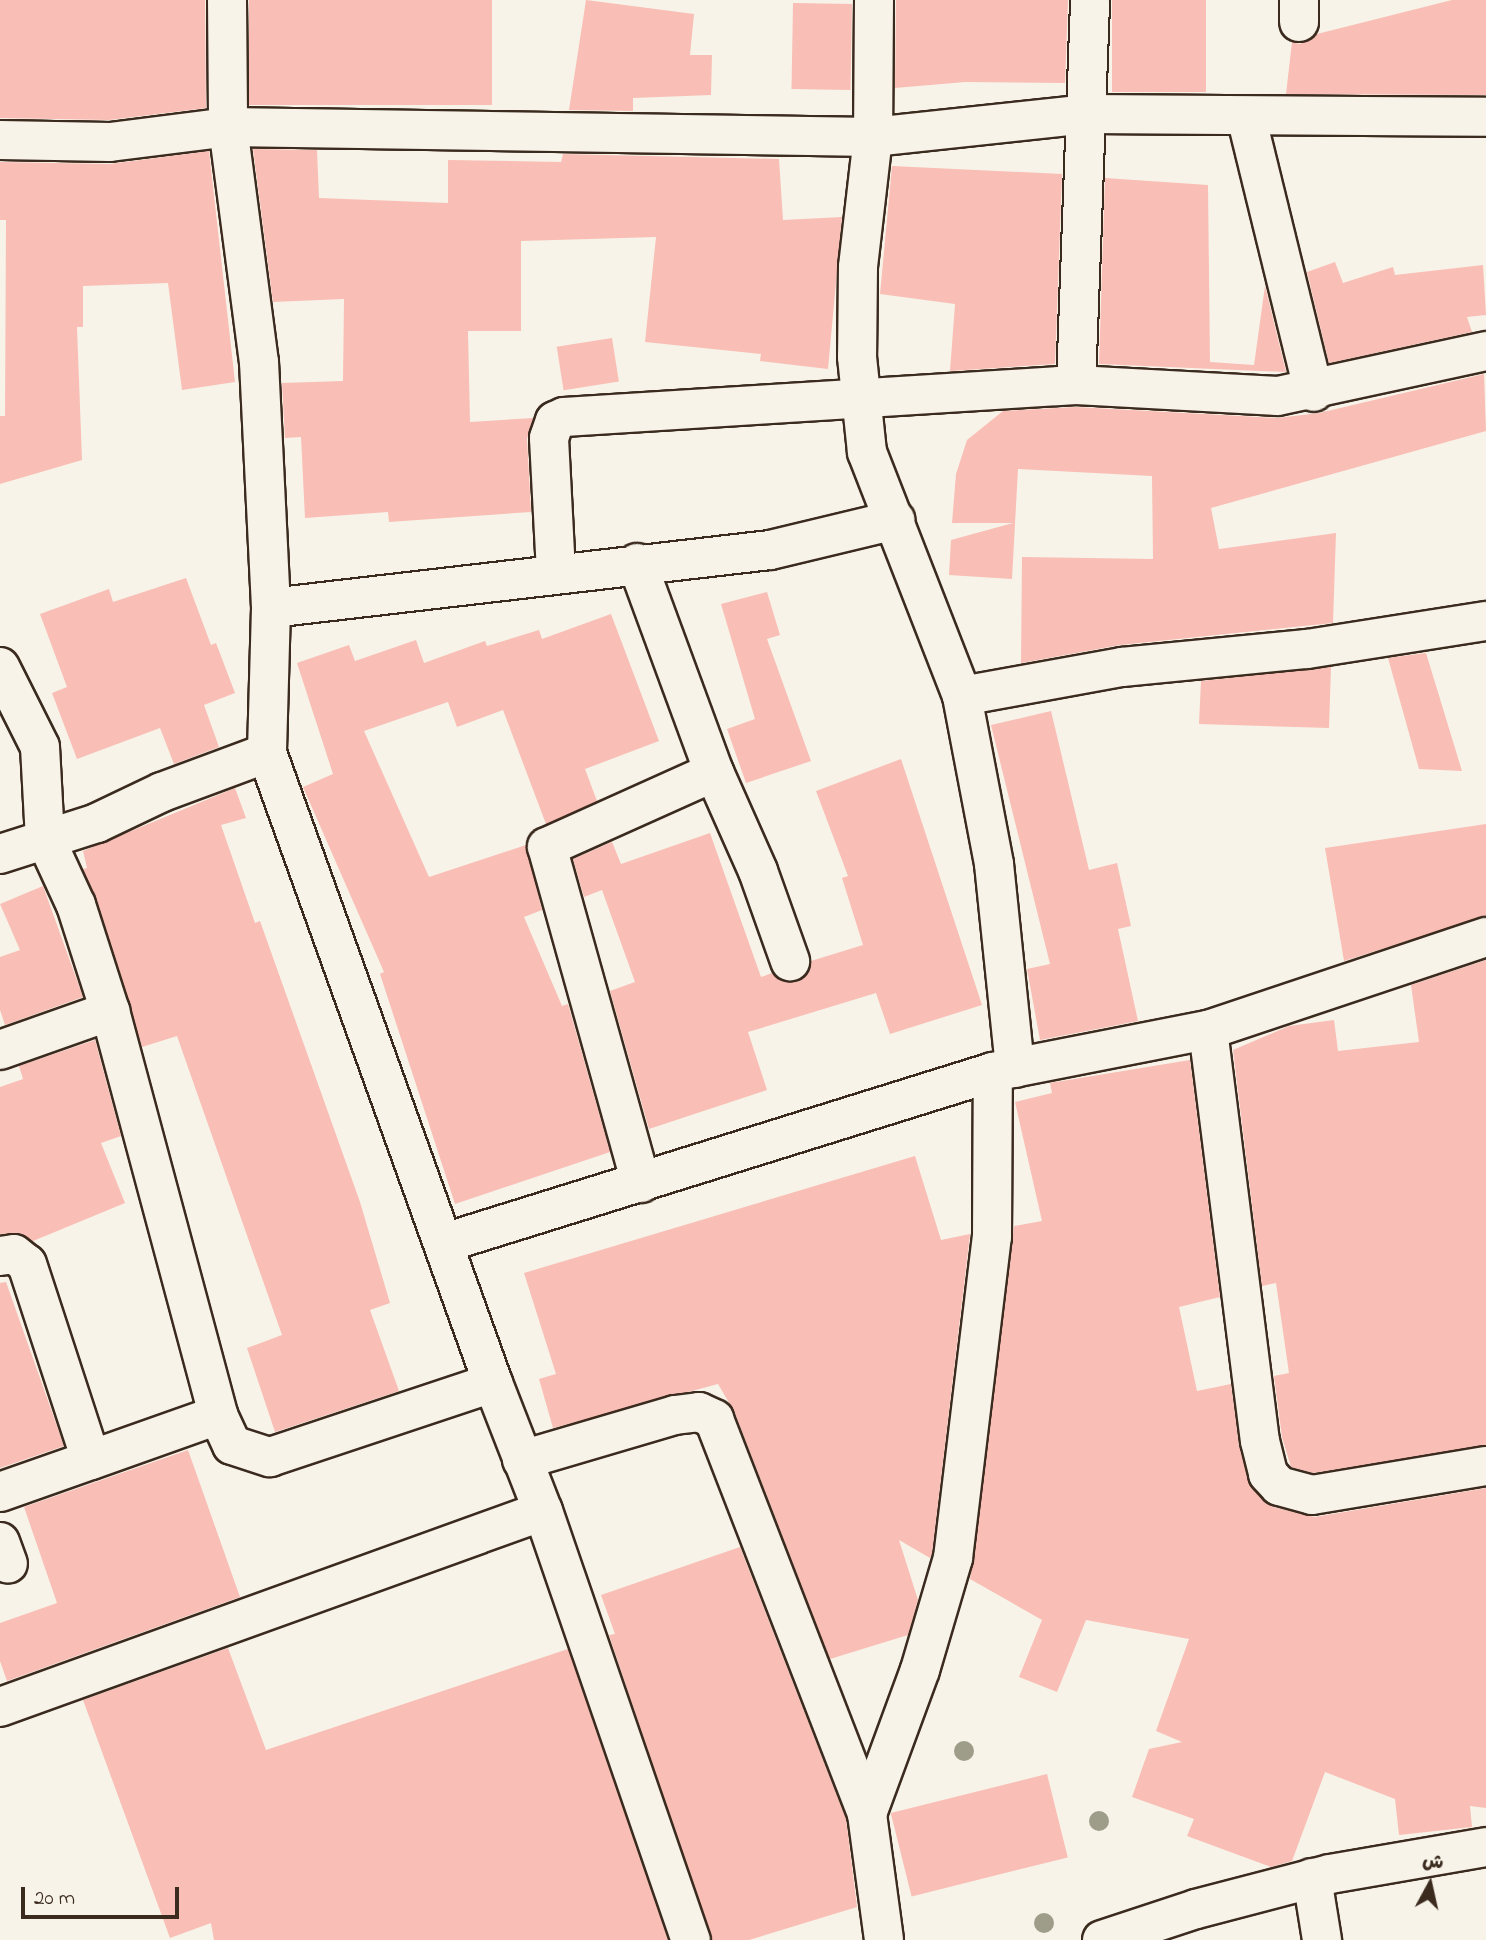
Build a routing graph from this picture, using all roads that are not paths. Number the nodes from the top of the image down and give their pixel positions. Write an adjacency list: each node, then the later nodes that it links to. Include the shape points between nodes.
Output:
1 (227, 0): 7 (street)
2 (874, 0): 8 (street)
3 (1090, 0): 4 (street)
4 (1089, 114): 5 (street); 8 (street); 11 (street)
5 (1246, 116): 6 (street); 12 (street)
6 (1486, 117)
7 (228, 127): 8 (street); 9 (street, via 110,142); 17 (street, via 260,362)
8 (873, 137): 13 (street, via 858,267)
9 (0, 141)
10 (1486, 351): 12 (street)
11 (1076, 385): 12 (street, via 1278,397); 13 (street)
12 (1314, 392)
13 (860, 398): 14 (street, via 867,452); 16 (street, via 620,411 555,421 549,438)
14 (895, 520): 15 (street, via 770,550); 20 (street)
15 (637, 563): 16 (street); 22 (street)
16 (556, 572): 17 (street)
17 (271, 608): 21 (street)
18 (1486, 621): 20 (street, via 1307,649 1122,667)
19 (0, 667): 23 (street, via 40,747)
20 (962, 696): 30 (street, via 994,864)
21 (267, 753): 23 (street, via 162,792 97,823); 32 (street)
22 (714, 772): 26 (street, via 744,835); 31 (street, via 547,847)
23 (45, 838): 24 (street); 27 (street, via 76,905)
24 (0, 854)
25 (1486, 937): 28 (street)
26 (790, 961)
27 (110, 1011): 29 (street); 35 (street)
28 (1208, 1030): 30 (street); 38 (street, via 1260,1441 1268,1474 1292,1492 1312,1495)
29 (0, 1050)
30 (1004, 1070): 31 (street); 42 (street, via 992,1237 959,1518 920,1670)
31 (641, 1183): 32 (street)
32 (444, 1243): 34 (street)
33 (0, 1256): 36 (street, via 14,1254 27,1264)
34 (493, 1384): 35 (street, via 270,1457 232,1445); 37 (street)
35 (218, 1415): 36 (street)
36 (91, 1460): 39 (street)
37 (522, 1460): 40 (street); 42 (street, via 675,1415 699,1412 714,1419)
38 (1486, 1466)
39 (0, 1492)
40 (543, 1511): 41 (street); 45 (street)
41 (0, 1707)
42 (867, 1814): 46 (street)
43 (1486, 1847): 44 (street)
44 (1312, 1878): 47 (street); 48 (street)
45 (691, 1940)
46 (884, 1940)
47 (1102, 1940)
48 (1322, 1940)

